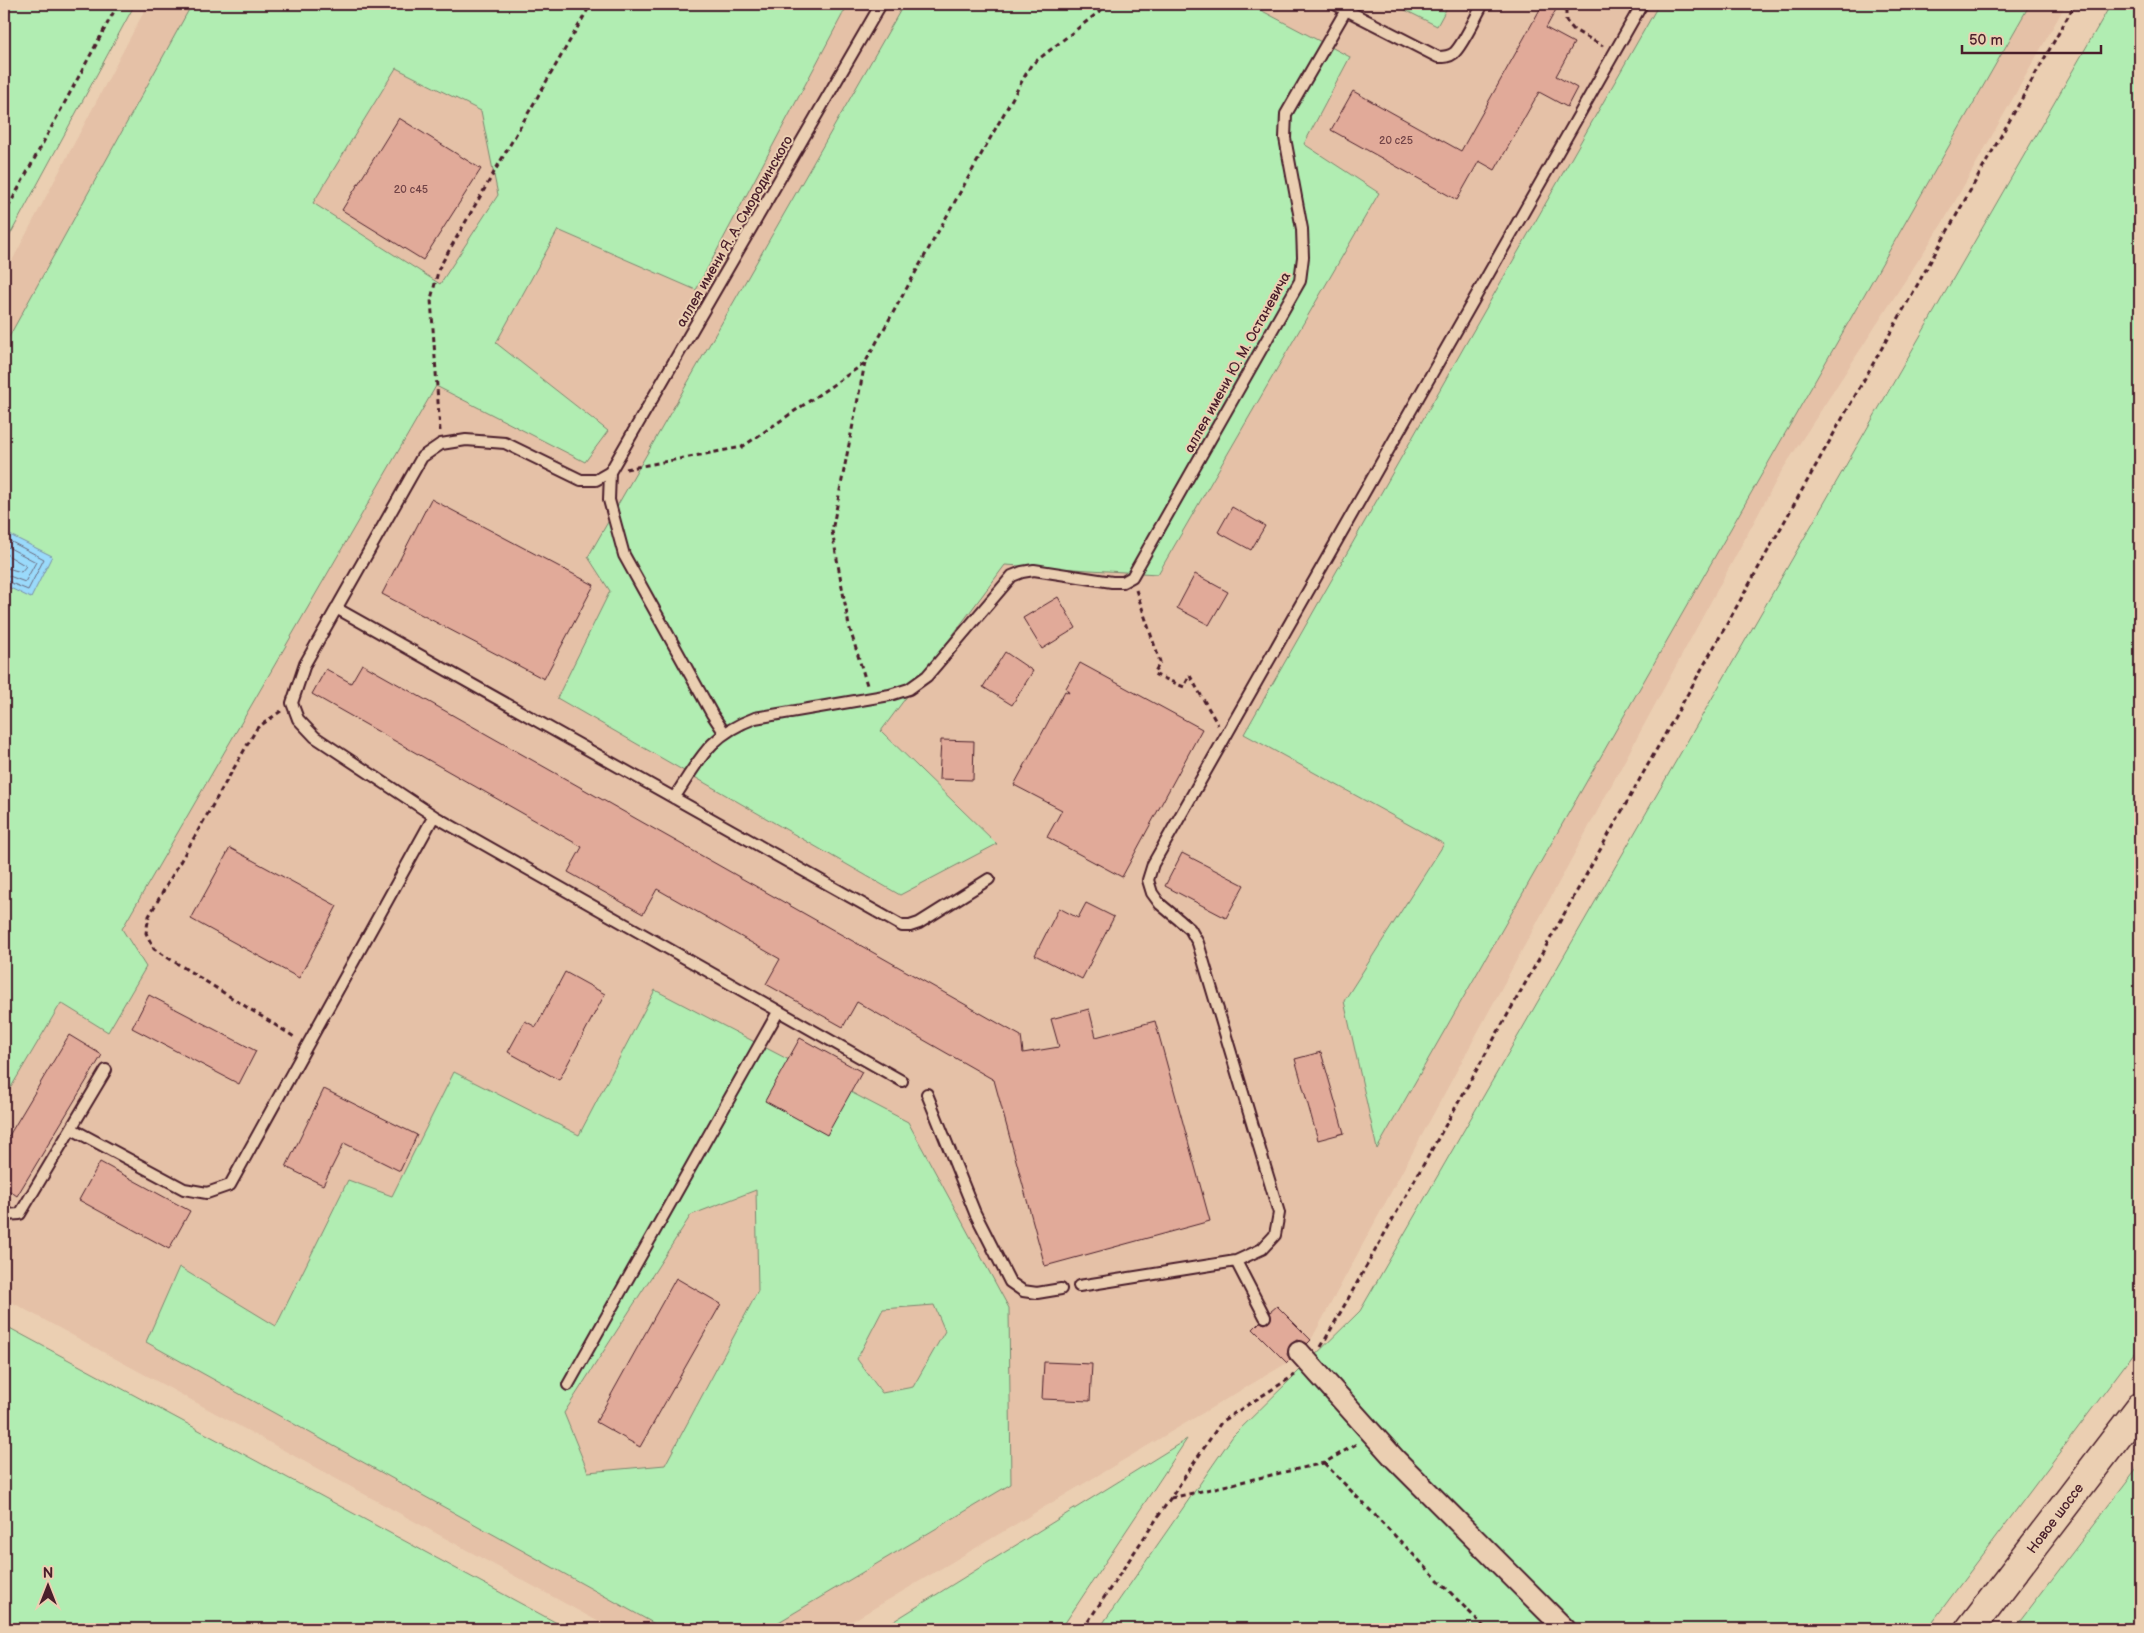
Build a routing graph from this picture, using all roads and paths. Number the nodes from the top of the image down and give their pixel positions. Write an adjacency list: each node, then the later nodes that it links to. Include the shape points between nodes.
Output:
1 (118, 4): 12 (path)
2 (591, 4): 14 (path, via 439,268 431,299)
3 (881, 4): 15 (lane, аллея имени Я. А. Смородинского)
4 (1109, 4): 13 (path, via 1031,65)
5 (1335, 4): 9 (lane)
6 (1483, 4): 9 (lane, via 1460,45 1447,57 1438,57)
7 (1642, 4): 11 (lane)
8 (2075, 4): 36 (path)
9 (1346, 10): 16 (lane, аллея имени Ю. М. Останевича, via 1286,114 1286,138 1302,229 1300,281)
10 (1566, 10): 11 (path, via 1566,21 1574,30)
11 (1615, 52): 21 (lane)
12 (4, 215)
13 (865, 363): 15 (path, via 742,447); 18 (path, via 832,531 849,626)
14 (441, 444): 15 (lane, via 466,440 505,443 581,480 596,480); 17 (lane, via 422,457)
15 (610, 472): 20 (lane, via 610,500 624,555)
16 (1132, 577): 18 (lane, via 1123,582 1112,582 1034,570 1012,576 927,676 909,689); 21 (path, via 1160,662 1154,674 1184,687 1190,675)
17 (336, 608): 19 (lane, via 305,664); 22 (lane)
18 (871, 698): 20 (lane, via 756,718)
19 (292, 703): 23 (lane, via 298,720 314,737); 26 (path, via 257,728 149,916 146,933 154,949)
20 (724, 732): 22 (lane, via 707,749)
21 (1225, 738): 32 (lane, via 1153,864 1148,880 1156,898 1190,929 1198,942 1279,1213 1275,1235 1262,1249)
22 (674, 798): 24 (lane, via 902,926 919,923)
23 (434, 816): 25 (lane); 26 (lane)
24 (989, 879)
25 (778, 1012): 28 (lane); 37 (lane)
26 (307, 1045): 30 (lane, via 230,1185 207,1193 184,1189)
27 (106, 1070): 30 (lane)
28 (902, 1081)
29 (927, 1094): 34 (lane, via 975,1213 1010,1282 1023,1291 1037,1293)
30 (72, 1129): 31 (lane, via 20,1214)
31 (4, 1215)
32 (1236, 1261): 33 (lane); 35 (lane)
33 (1079, 1286)
34 (1061, 1289)
35 (1265, 1317)
36 (1305, 1358): 39 (street); 41 (path, via 1222,1421)
37 (568, 1385)
38 (2140, 1407): 45 (main road, Новое шоссе)
39 (1373, 1434): 40 (path); 44 (street)
40 (1324, 1463): 41 (path); 43 (path)
41 (1170, 1498): 42 (path)
42 (1083, 1629)
43 (1486, 1629)
44 (1565, 1629)
45 (1970, 1629)

